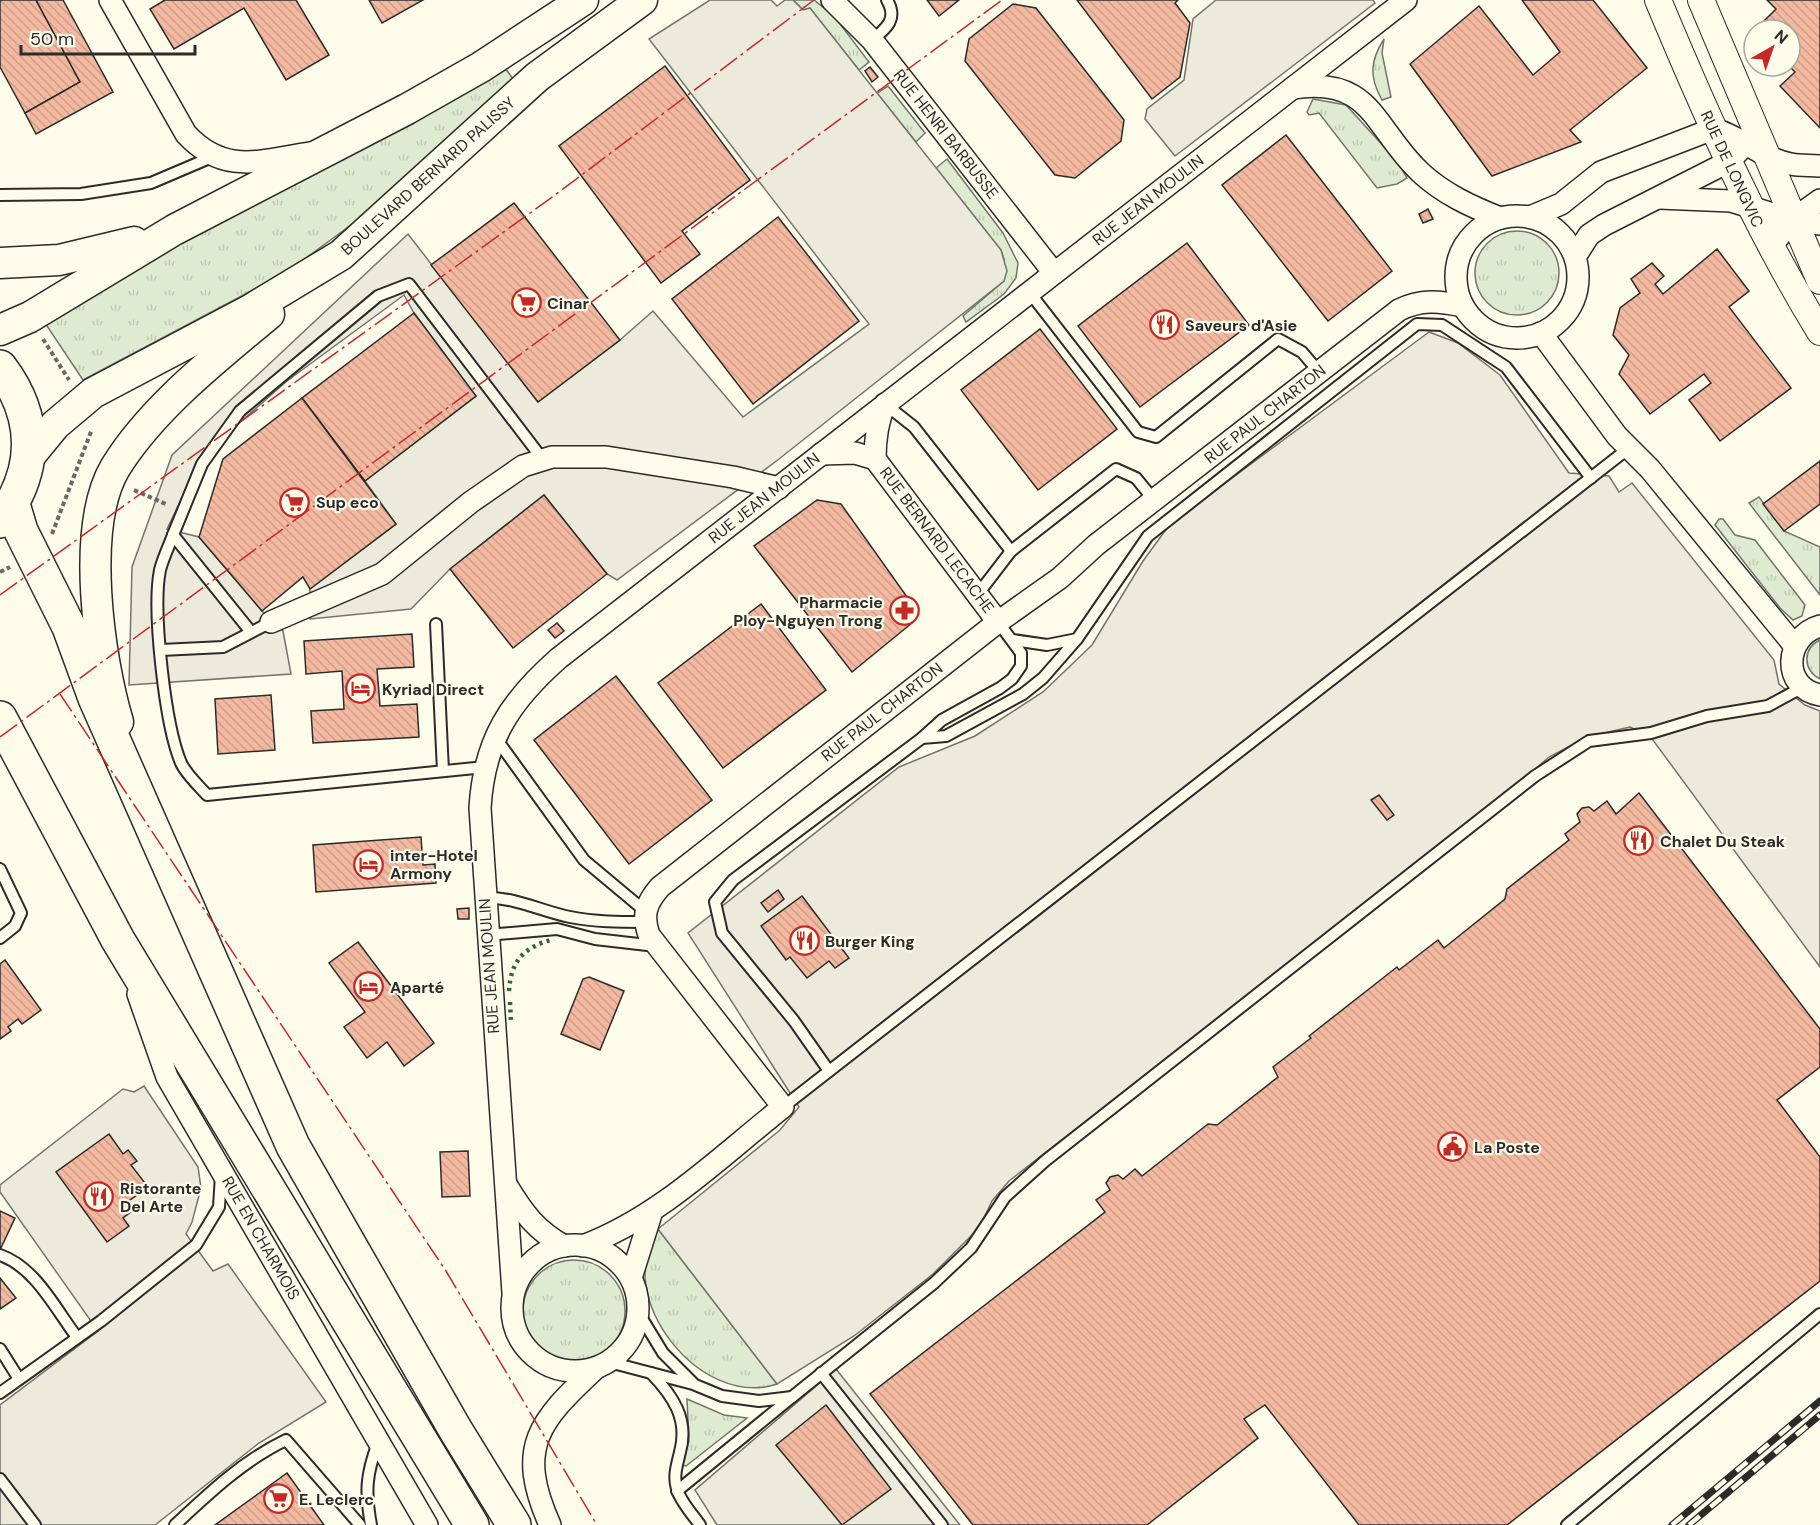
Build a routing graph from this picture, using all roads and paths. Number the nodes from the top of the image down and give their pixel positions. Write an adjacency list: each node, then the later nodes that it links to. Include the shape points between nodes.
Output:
1 (110, 0): 16 (street, via 186,134)
2 (583, 0): 13 (main road, via 481,67)
3 (642, 0): 28 (main road, BOULEVARD BERNARD PALISSY, via 537,77)
4 (832, 0): 9 (street, RUE HENRI BARBUSSE)
5 (887, 0): 9 (lane, via 893,14 890,26)
6 (1406, 0): 10 (street, RUE JEAN MOULIN)
7 (1658, 0): 12 (street, RUE DE LONGVIC)
8 (1701, 0): 11 (street, RUE DE LONGVIC)
9 (872, 40): 31 (street, RUE HENRI BARBUSSE)
10 (1292, 88): 23 (street, via 1328,85 1354,95 1419,172 1448,195); 31 (street, RUE JEAN MOULIN)
11 (1746, 108): 14 (street); 15 (street, RUE DE LONGVIC)
12 (1713, 129): 14 (street, RUE DE LONGVIC); 22 (street, via 1601,172 1561,204)
13 (333, 150): 16 (street, via 245,162); 26 (main road)
14 (1736, 152): 15 (street); 19 (street); 21 (street, RUE DE LONGVIC)
15 (1766, 156): 17 (street, via 1791,165); 24 (street, RUE DE LONGVIC)
16 (213, 157): 18 (lane, via 151,183 81,194)
17 (1820, 165)
18 (0, 195)
19 (1655, 198): 21 (street); 29 (street, via 1589,235)
20 (1820, 200): 24 (street)
21 (1748, 205): 24 (street); 27 (street, RUE DE LONGVIC)
22 (1530, 217): 23 (street); 29 (street, via 1558,231)
23 (1500, 218): 34 (street, via 1483,226 1461,253 1457,289)
24 (1792, 220): 25 (street); 27 (street); 32 (street, RUE DE LONGVIC)
25 (1820, 224)
26 (174, 230): 30 (main road, via 59,260); 35 (main road, via 30,317)
27 (1770, 248): 36 (street, RUE DE LONGVIC)
28 (341, 255): 43 (main road, BOULEVARD BERNARD PALISSY, via 250,310 93,393 55,425); 68 (main road, via 212,361 176,396 123,456 103,497 97,536 103,668)
29 (1575, 257): 37 (street, via 1579,275 1576,293 1563,317)
30 (0, 263)
31 (1054, 273): 33 (street, RUE JEAN MOULIN)
32 (1820, 281)
33 (1030, 292): 39 (lane, via 1138,432 1156,437 1278,339 1302,352); 40 (street, RUE JEAN MOULIN)
34 (1464, 306): 37 (street, via 1474,320 1505,337); 39 (street, RUE PAUL CHARTON, via 1440,301 1413,303)
35 (0, 330)
36 (1820, 332)
37 (1541, 333): 41 (street, via 1582,393)
38 (0, 367): 43 (main road, via 15,387 27,422)
39 (1319, 372): 48 (street, RUE PAUL CHARTON)
40 (885, 404): 42 (street, RUE JEAN MOULIN); 44 (street, RUE BERNARD LECACHE, via 875,437); 51 (lane, via 914,427)
41 (1629, 448): 46 (lane); 60 (street)
42 (821, 454): 44 (street, RUE BERNARD LECACHE, via 855,453); 47 (street, RUE JEAN MOULIN)
43 (28, 458): 49 (main road, via 23,482)
44 (875, 459): 52 (street, RUE BERNARD LECACHE)
45 (544, 462): 47 (street, via 552,457 606,457); 50 (lane, via 409,284 378,296 240,411 202,464); 54 (street, via 523,466 381,574)
46 (1591, 478): 58 (lane, via 1506,367 1442,325 1417,324 1148,536); 76 (lane)
47 (779, 488): 64 (street, RUE JEAN MOULIN, via 542,672 515,700)
48 (1154, 500): 51 (lane, via 1136,478 1116,469); 53 (street, RUE PAUL CHARTON, via 1052,584)
49 (6, 512): 68 (main road, via 21,531 69,627)
50 (173, 535): 57 (lane); 61 (lane, via 160,568)
51 (1011, 551): 52 (lane)
52 (978, 594): 53 (street, RUE BERNARD LECACHE)
53 (998, 621): 59 (lane); 71 (street, RUE PAUL CHARTON, via 686,865 650,898)
54 (271, 622): 57 (lane)
55 (436, 624): 67 (lane)
56 (1820, 626): 60 (street, via 1804,633)
57 (251, 632): 61 (lane, via 223,647)
58 (1077, 639): 59 (lane, via 1047,645); 65 (lane, via 1043,678 1023,694 946,736)
59 (1013, 640): 65 (lane, via 1021,653 1021,666 1012,679 942,720)
60 (1794, 645): 62 (street, via 1794,675)
61 (160, 650): 67 (lane, via 181,765 207,795)
62 (1811, 691): 91 (lane, via 1768,706 1707,716 1652,733 1589,741 1535,776 1045,1161 1005,1197 971,1248 934,1283)
63 (2, 724): 74 (main road)
64 (495, 737): 66 (street, RUE JEAN MOULIN); 71 (lane, via 584,860)
65 (922, 738): 76 (lane, via 733,880 715,902 722,933)
66 (485, 767): 67 (lane); 70 (street, RUE JEAN MOULIN, via 480,808)
67 (443, 771)
68 (142, 799): 105 (main road, via 293,1146)
69 (0, 868): 73 (lane, via 21,913 15,926)
70 (485, 898): 71 (lane, via 505,897 568,917 596,921); 72 (street, RUE JEAN MOULIN)
71 (645, 916): 75 (street)
72 (487, 935): 75 (lane, via 556,929 595,939); 79 (street, RUE JEAN MOULIN)
73 (0, 938)
74 (118, 940): 78 (street, RUE EN CHARMOIS, via 167,1077); 104 (main road)
75 (656, 946): 77 (street)
76 (829, 1071): 77 (lane)
77 (783, 1107): 80 (street)
78 (221, 1168): 87 (lane, via 219,1207 196,1245); 96 (street, RUE EN CHARMOIS)
79 (505, 1183): 81 (street, RUE JEAN MOULIN, via 542,1233); 84 (street, RUE JEAN MOULIN)
80 (652, 1211): 81 (street, via 624,1229); 83 (street)
81 (574, 1246): 83 (street, via 610,1257); 84 (street, via 547,1251 532,1262)
82 (0, 1255): 87 (lane, via 30,1273)
83 (631, 1278): 85 (street)
84 (513, 1293): 89 (street, via 512,1314 517,1333 527,1350 543,1363 582,1372)
85 (638, 1312): 89 (street, via 634,1332 624,1349); 93 (lane, via 663,1353)
86 (1820, 1314): 109 (lane)
87 (76, 1336): 92 (lane)
88 (0, 1349): 92 (lane)
89 (603, 1365): 90 (lane); 106 (street, via 555,1409 537,1435 532,1465 537,1496)
90 (651, 1373): 93 (lane); 98 (lane, via 670,1392 680,1411)
91 (821, 1373): 95 (lane); 108 (lane)
92 (19, 1379): 94 (lane)
93 (693, 1384): 95 (lane, via 731,1397 759,1401)
94 (0, 1393)
95 (792, 1397): 98 (lane)
96 (378, 1443): 102 (lane, via 368,1470); 103 (street, RUE EN CHARMOIS)
97 (0, 1479): 99 (lane)
98 (677, 1491): 107 (lane)
99 (35, 1525)
100 (175, 1525): 101 (lane, via 219,1484 268,1448 286,1440)
101 (360, 1525)
102 (371, 1525)
103 (428, 1525)
104 (472, 1525)
105 (514, 1525)
106 (550, 1525)
107 (700, 1525)
108 (942, 1525)
109 (1566, 1525)

